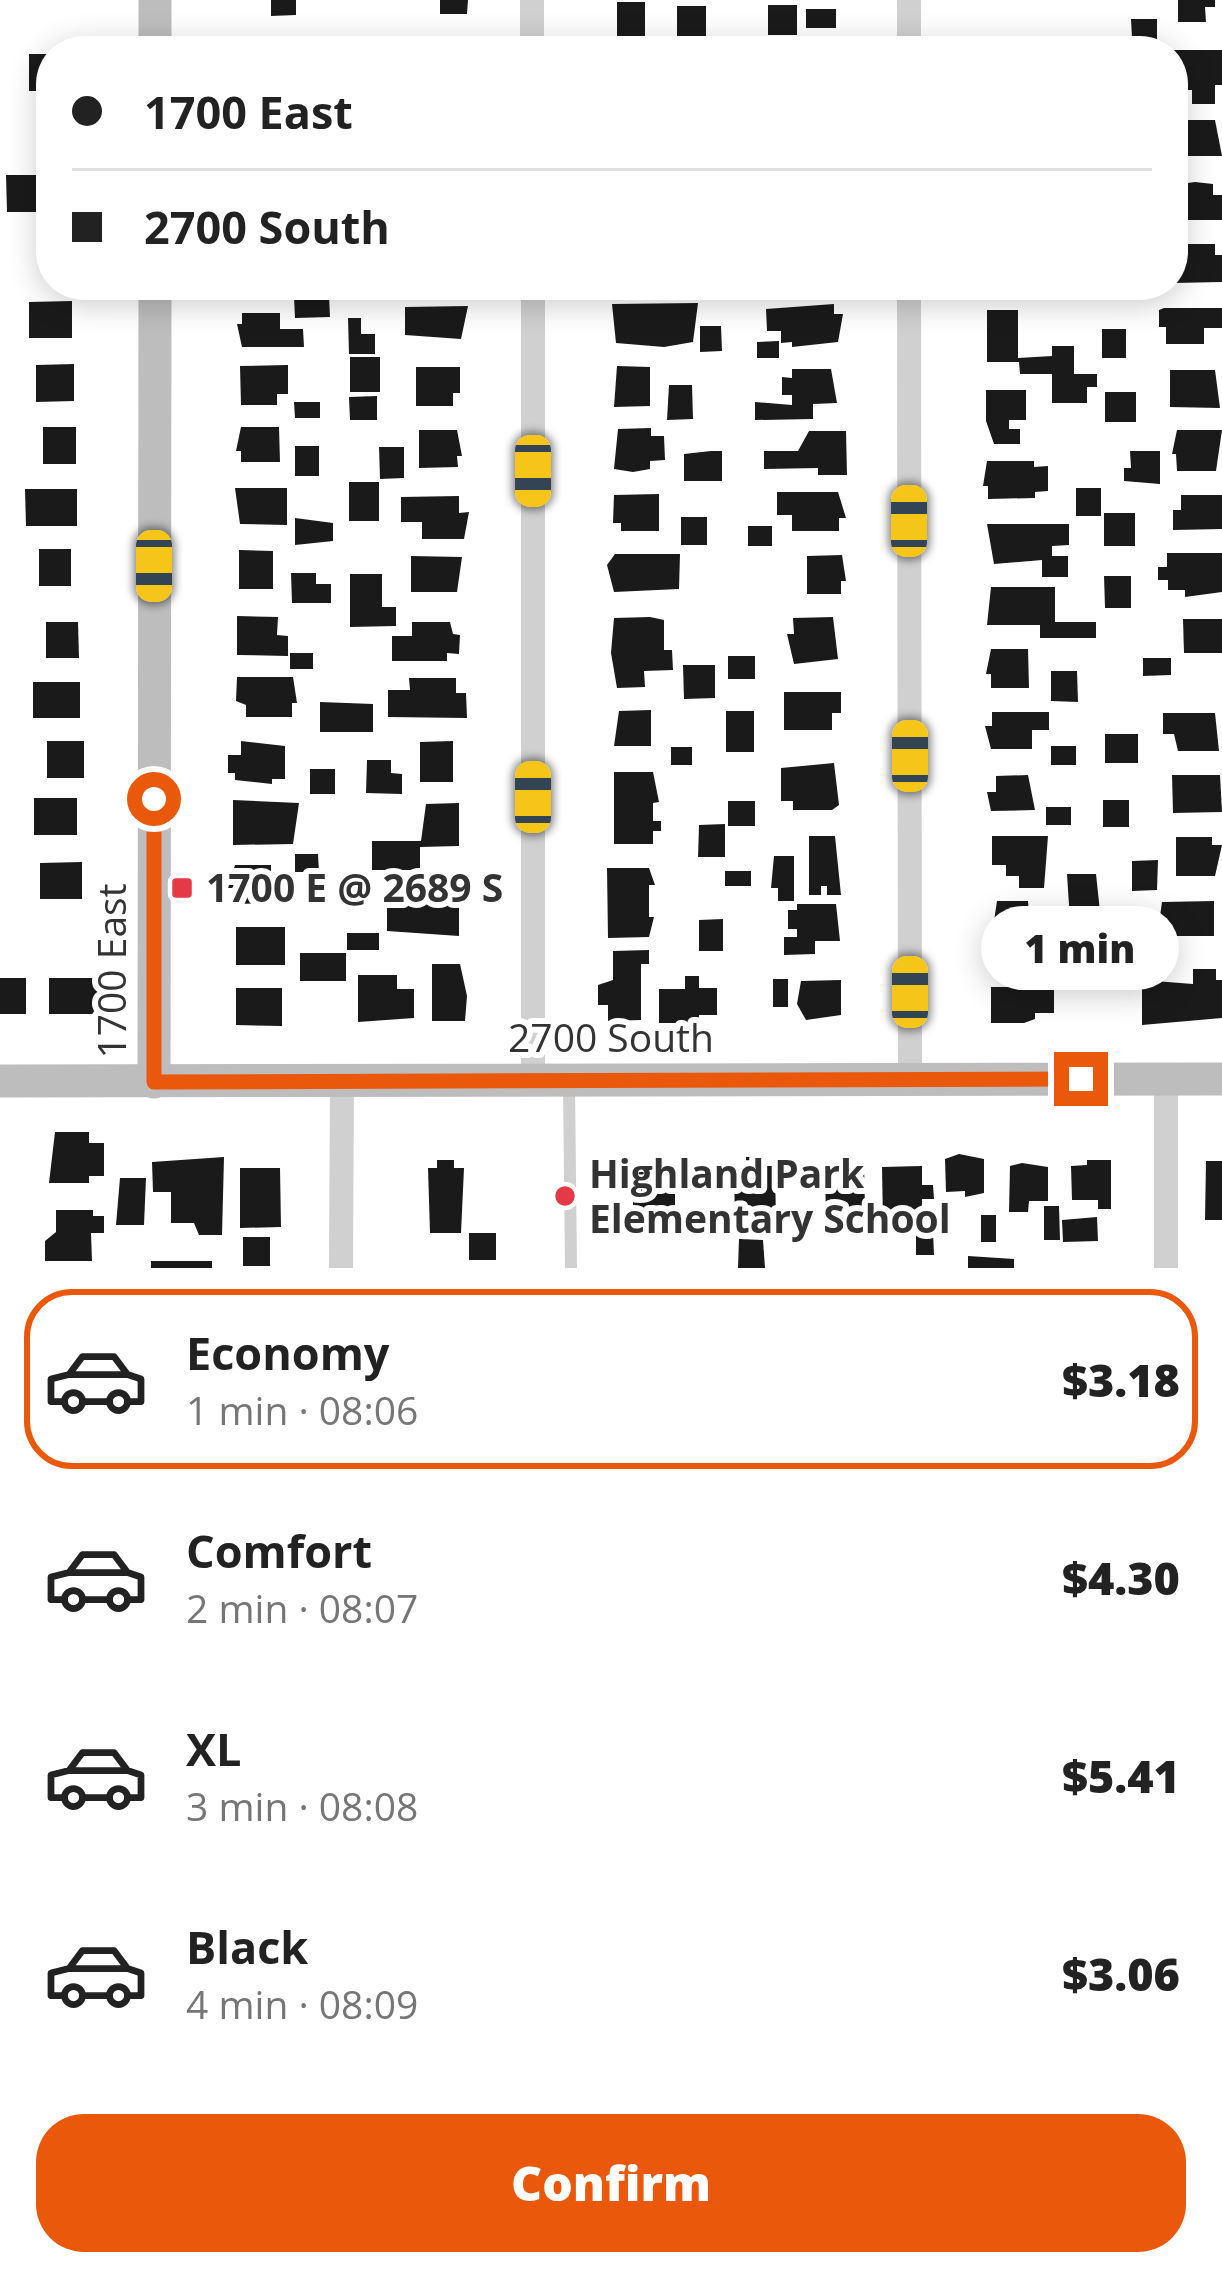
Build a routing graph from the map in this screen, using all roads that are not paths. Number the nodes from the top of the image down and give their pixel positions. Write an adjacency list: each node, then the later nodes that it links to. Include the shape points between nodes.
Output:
1 (155, 0): 4 (street)
2 (532, 0): 5 (street)
3 (909, 0): 6 (street)
4 (155, 36)
5 (532, 36)
6 (909, 36)
7 (155, 300): 17 (street, 1700 East)
8 (532, 300): 15 (street)
9 (909, 300): 12 (street)
10 (1166, 1079): 11 (street, 2700 South); 12 (street, 2700 South); 20 (street)
11 (1222, 1079)
12 (910, 1080): 16 (street, 2700 South)
13 (0, 1081): 17 (street, 2700 South)
14 (342, 1081): 15 (street, 2700 South); 17 (street, 2700 South); 18 (street)
15 (533, 1081): 16 (street, 2700 South)
16 (569, 1081): 19 (lane)
17 (154, 1082)
18 (341, 1268)
19 (571, 1268)
20 (1166, 1268)

